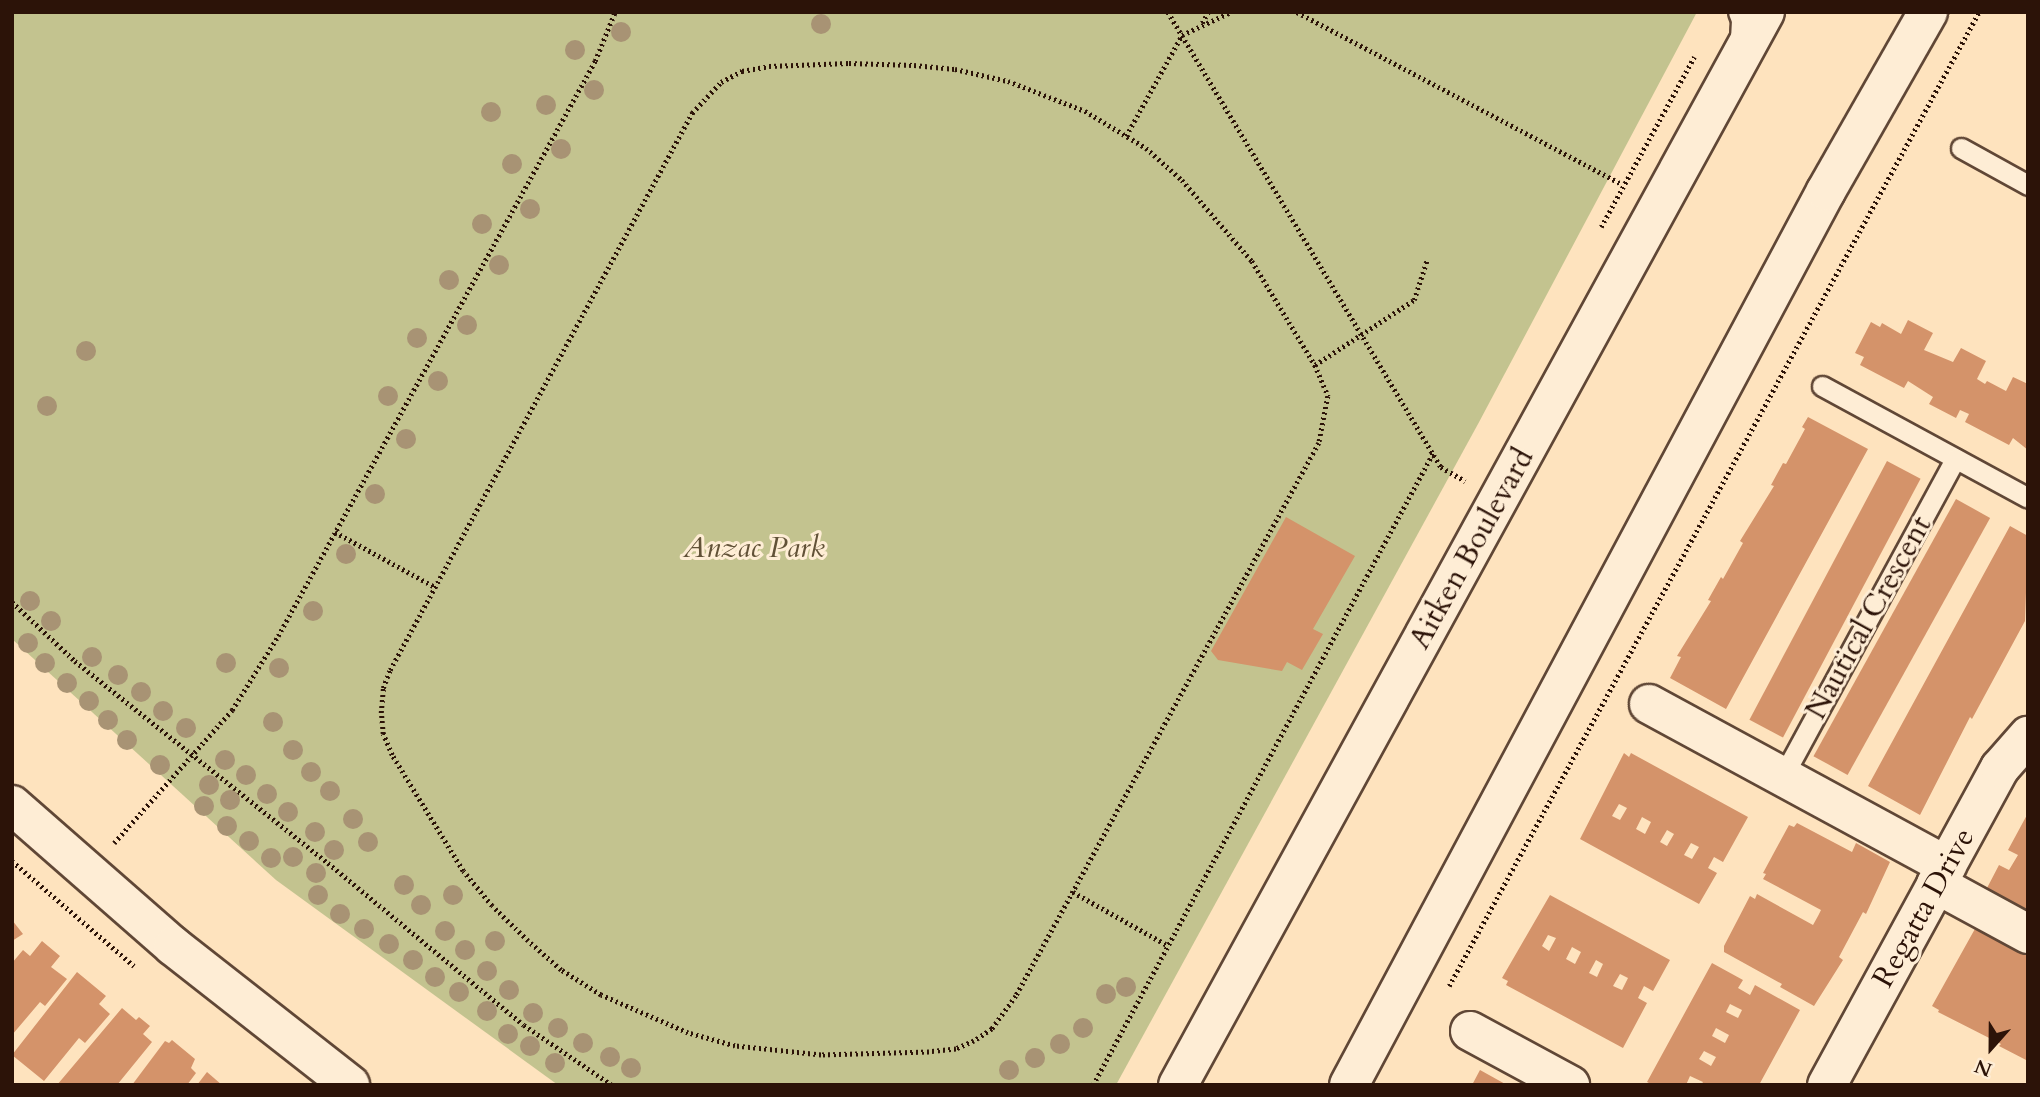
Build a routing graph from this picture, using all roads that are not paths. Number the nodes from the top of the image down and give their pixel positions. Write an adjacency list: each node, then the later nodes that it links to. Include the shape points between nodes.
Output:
1 (1738, 12): 4 (lane)
2 (1765, 12): 4 (main road, Aitken Boulevard)
3 (1928, 12): 21 (main road, via 1826,191)
4 (1739, 61): 20 (main road, Aitken Boulevard)
5 (1961, 148): 6 (lane)
6 (2028, 185)
7 (1822, 386): 8 (lane)
8 (1955, 459): 9 (lane); 12 (lane, Nautical Crescent)
9 (2028, 498)
10 (1649, 704): 12 (main road)
11 (2028, 736): 14 (main road, Regatta Drive, via 2000,768)
12 (1783, 776): 14 (main road)
13 (12, 805): 16 (main road, via 87,873)
14 (1941, 875): 15 (main road); 23 (main road, Regatta Drive)
15 (2028, 934)
16 (266, 1019): 18 (main road); 19 (main road)
17 (1470, 1031): 22 (main road)
18 (350, 1085)
19 (381, 1085)
20 (1178, 1085)
21 (1349, 1085)
22 (1570, 1085)
23 (1827, 1085)

